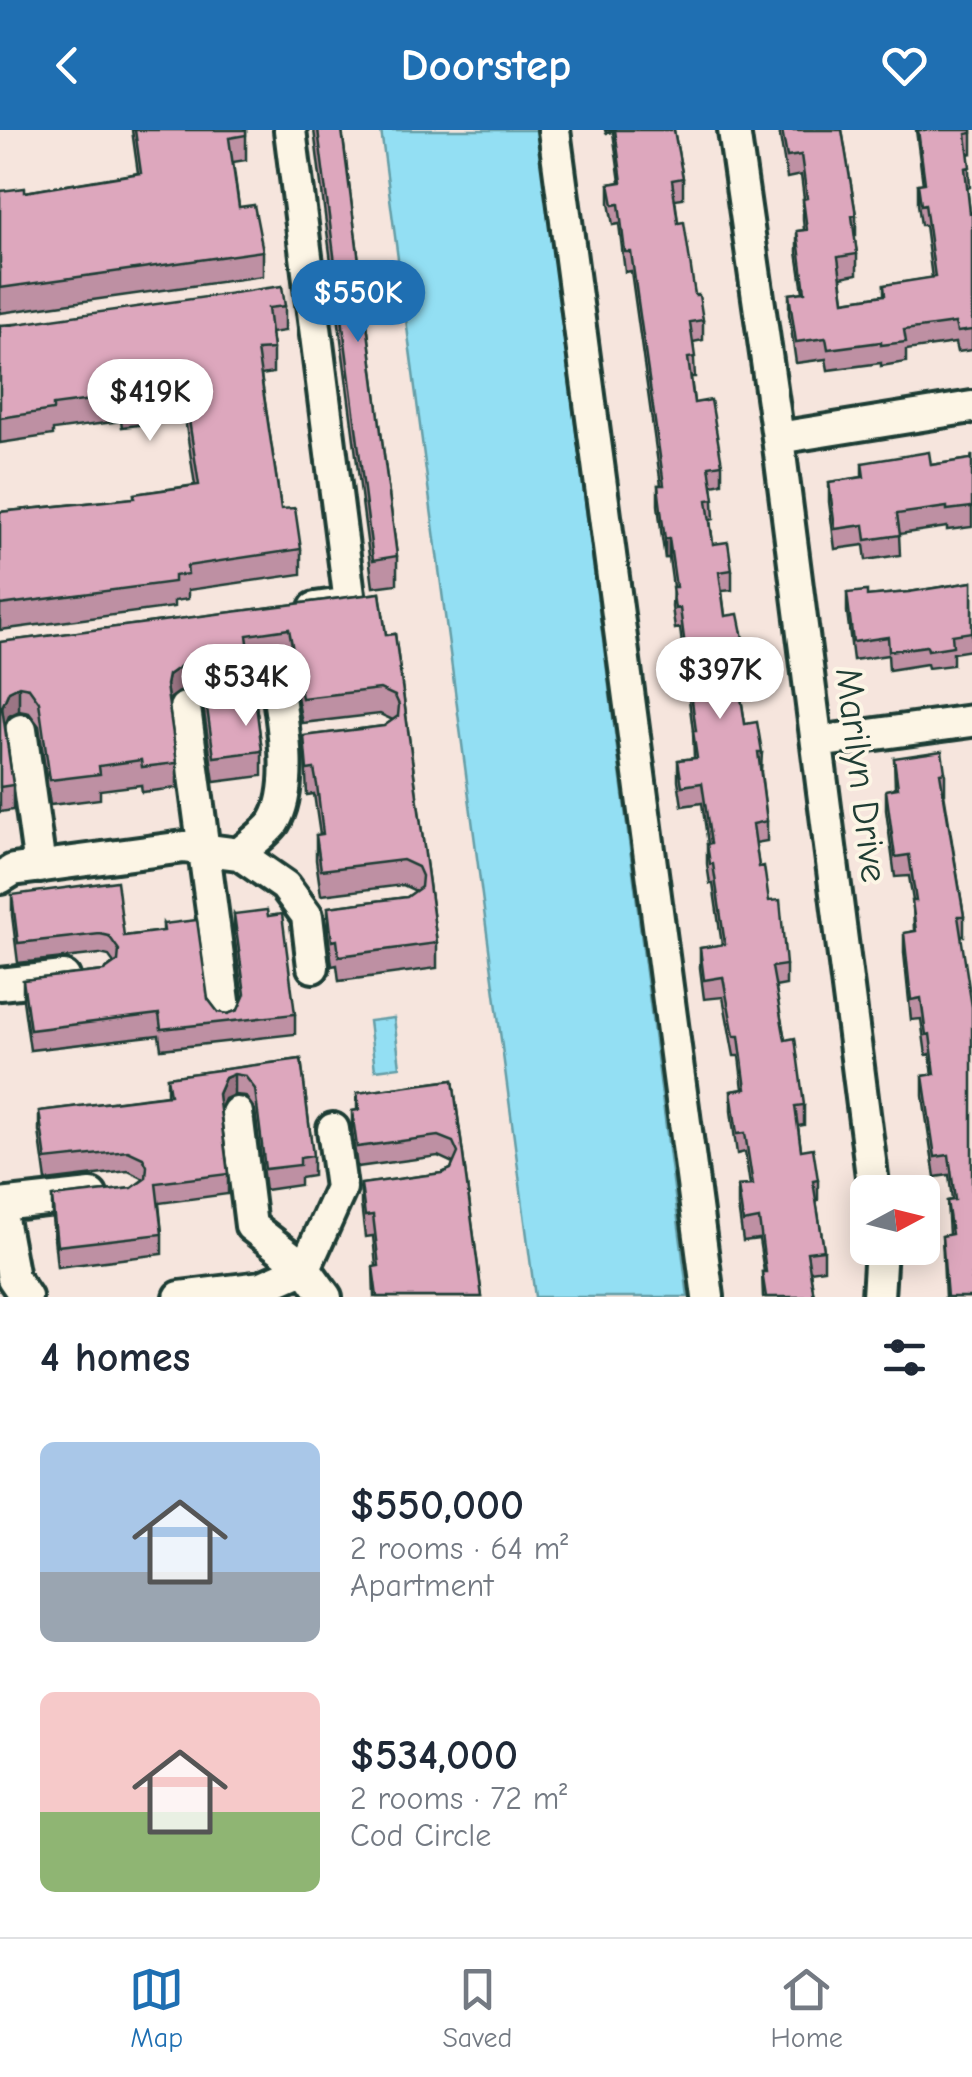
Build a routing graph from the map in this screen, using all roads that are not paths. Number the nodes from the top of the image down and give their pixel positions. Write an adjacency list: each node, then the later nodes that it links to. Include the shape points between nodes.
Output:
1 (290, 130): 6 (street, via 300,289 350,604)
2 (554, 130): 34 (street)
3 (734, 130): 5 (street, Marilyn Drive)
4 (972, 407): 5 (street)
5 (778, 438): 11 (street, Marilyn Drive)
6 (292, 611)
7 (279, 698): 13 (street, via 296,743 274,821)
8 (184, 708): 12 (street)
9 (972, 722): 11 (street)
10 (22, 730): 14 (street)
11 (817, 742): 24 (street, Marilyn Drive)
12 (204, 849): 13 (street); 14 (street); 21 (street)
13 (239, 854): 17 (street, via 285,886)
14 (40, 866): 15 (street)
15 (0, 878)
16 (346, 911): 17 (street)
17 (306, 916): 18 (street)
18 (313, 966)
19 (84, 975): 20 (street)
20 (0, 984)
21 (226, 1016)
22 (236, 1113): 29 (street, via 252,1226)
23 (333, 1129): 29 (street, via 351,1187)
24 (872, 1175)
25 (129, 1190): 26 (street)
26 (0, 1206): 27 (street)
27 (3, 1251): 31 (street)
28 (880, 1265): 35 (street)
29 (305, 1268): 30 (street); 33 (street)
30 (263, 1292): 32 (street)
31 (26, 1297)
32 (180, 1297)
33 (326, 1297)
34 (708, 1297)
35 (878, 1297)

